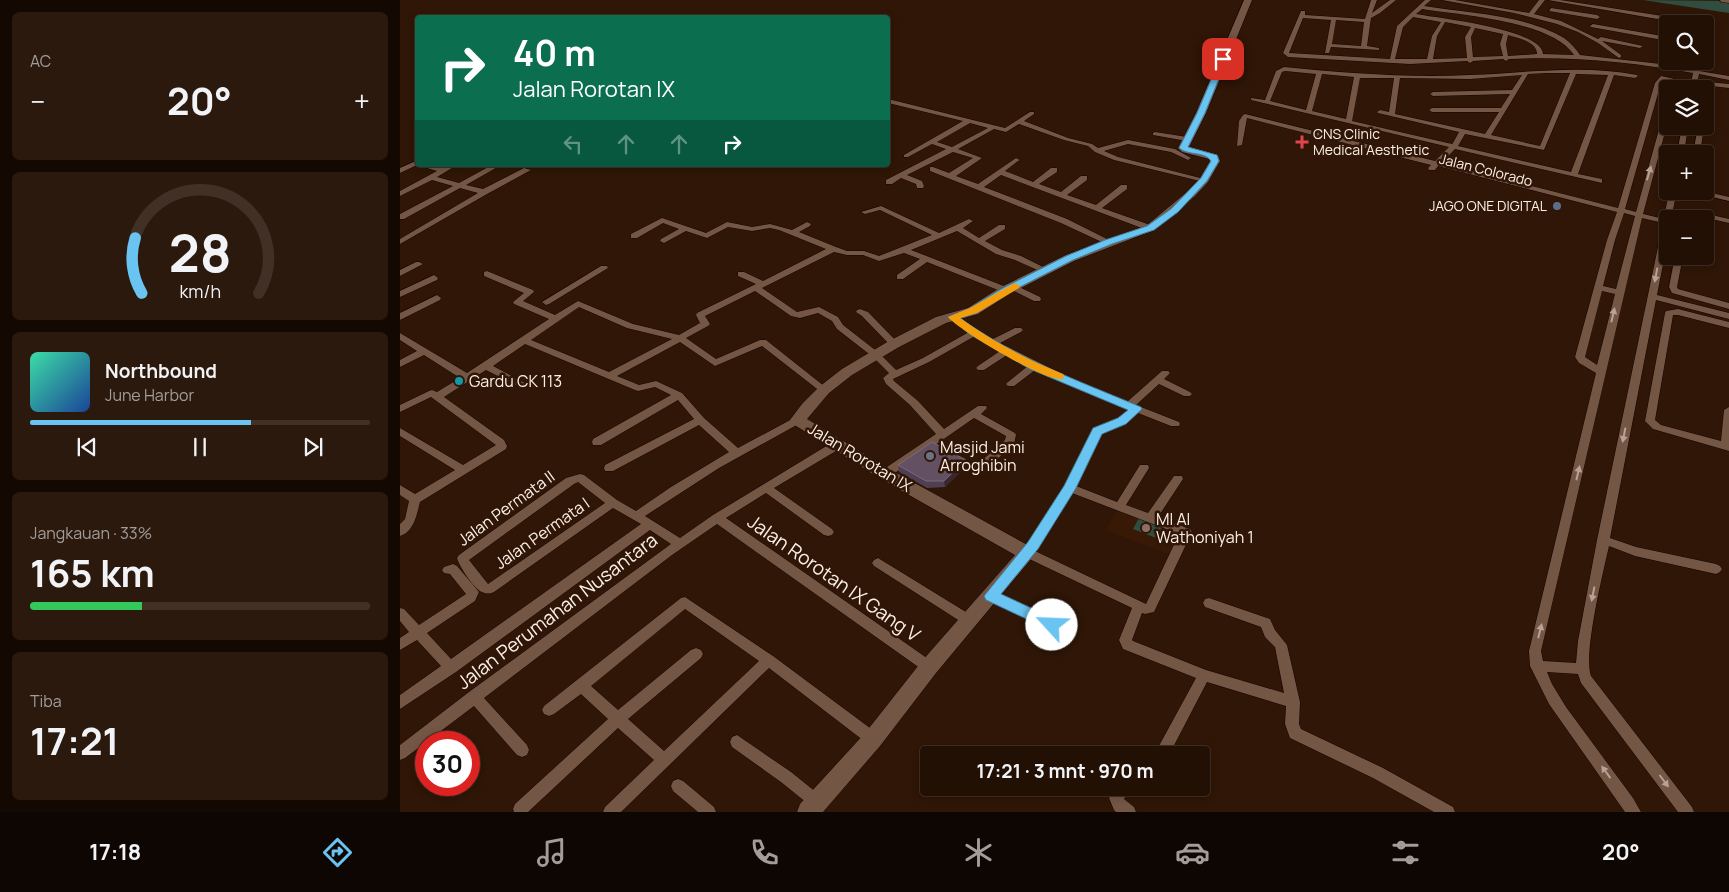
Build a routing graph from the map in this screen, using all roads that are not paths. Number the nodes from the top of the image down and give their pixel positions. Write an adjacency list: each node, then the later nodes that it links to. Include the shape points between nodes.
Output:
1 (1248, 0): 83 (street)
2 (1374, 0): 18 (street)
3 (1393, 0): 18 (street)
4 (1428, 0): 10 (street)
5 (1446, 0): 13 (street)
6 (1542, 0): 13 (street)
7 (1551, 0): 14 (street)
8 (1724, 0): 9 (street)
9 (1729, 1)
10 (1421, 7): 15 (street); 35 (street, via 1534,28 1562,39)
11 (1551, 10): 12 (street)
12 (1564, 12): 20 (street); 21 (street, via 1598,15)
13 (1530, 14): 20 (street)
14 (1638, 14): 16 (street); 23 (street)
15 (1411, 16): 19 (street); 39 (street, via 1400,26)
16 (1659, 17)
17 (1334, 18): 18 (street); 30 (street); 36 (street, via 1302,14 1286,54)
18 (1368, 19): 32 (street)
19 (1443, 22): 22 (street); 41 (street, via 1434,36)
20 (1558, 22): 25 (street)
21 (1593, 25): 23 (street); 25 (street); 27 (street)
22 (1473, 27): 24 (street); 40 (street, via 1468,37)
23 (1629, 30): 26 (street)
24 (1506, 33): 34 (street, via 1536,44); 37 (street, via 1503,44)
25 (1589, 34): 28 (street)
26 (1659, 36)
27 (1659, 36)
28 (1597, 38): 29 (street); 38 (street)
29 (1624, 43): 31 (street); 38 (street)
30 (1329, 45): 32 (street); 36 (street)
31 (1640, 46)
32 (1364, 48): 33 (street)
33 (1376, 49)
34 (1540, 56): 35 (street); 37 (street)
35 (1578, 57): 38 (street)
36 (1326, 58): 39 (street)
37 (1506, 58): 40 (street)
38 (1618, 58): 42 (street)
39 (1392, 61): 41 (street)
40 (1470, 61): 41 (street)
41 (1430, 62)
42 (1659, 65)
43 (1670, 70): 50 (street)
44 (1678, 70): 50 (street)
45 (1697, 70): 51 (street)
46 (1574, 71): 48 (street); 49 (street); 82 (street, via 1540,152)
47 (1320, 72): 52 (street); 65 (street, via 1279,71); 68 (street)
48 (1526, 73): 55 (street); 61 (street)
49 (1612, 73): 54 (street); 106 (street)
50 (1677, 74): 51 (street); 56 (street); 78 (street, via 1661,78)
51 (1696, 74): 57 (street); 58 (street)
52 (1357, 76): 53 (street); 72 (street)
53 (1396, 76): 55 (street); 71 (street)
54 (1636, 76)
55 (1435, 77): 62 (street)
56 (1675, 80)
57 (1695, 80)
58 (1729, 80)
59 (1714, 85): 60 (street)
60 (1729, 86)
61 (1515, 92): 62 (street); 67 (street)
62 (1433, 94): 66 (street)
63 (1253, 99): 65 (street)
64 (890, 102): 74 (street, via 1004,130)
65 (1267, 102): 68 (street)
66 (1432, 110): 67 (street); 75 (street)
67 (1504, 110): 82 (street)
68 (1308, 112): 72 (street)
69 (1380, 112): 71 (street)
70 (1032, 113): 74 (street)
71 (1392, 115): 75 (street)
72 (1349, 121): 86 (street)
73 (967, 122): 84 (street)
74 (1019, 122): 88 (street)
75 (1430, 124): 77 (street)
76 (991, 129): 87 (street)
77 (1463, 132): 82 (street); 86 (street)
78 (1645, 132): 80 (street); 126 (street)
79 (1155, 134): 83 (street)
80 (1659, 135)
81 (1660, 135): 128 (street, one-way to 81)
82 (1487, 137)
83 (1187, 139): 111 (street, Jalan Rorotan IX, via 1184,149 1215,158)
84 (931, 142): 87 (street); 90 (street)
85 (1239, 145): 95 (street, Jalan Colorado, via 1244,119)
86 (1454, 145): 95 (street); 100 (street); 106 (street)
87 (952, 149): 91 (street); 107 (street)
88 (1097, 150): 92 (street, via 1127,142 1173,150); 111 (street, via 1116,158)
89 (986, 154): 91 (street)
90 (906, 156)
91 (979, 158): 108 (street)
92 (1188, 158)
93 (1016, 160): 105 (street)
94 (415, 165): 104 (street)
95 (1433, 166): 100 (street, Jalan Colorado)
96 (431, 167): 101 (street)
97 (449, 167): 101 (street)
98 (493, 167): 115 (street)
99 (933, 169): 108 (street)
100 (1443, 169): 126 (street, Jalan Colorado)
101 (444, 170): 109 (street)
102 (527, 170): 119 (street)
103 (1054, 170): 114 (street)
104 (400, 172)
105 (1000, 172): 114 (street); 117 (street)
106 (1574, 175): 112 (street)
107 (902, 176): 113 (street); 116 (street)
108 (950, 176): 117 (street)
109 (430, 177): 115 (street); 120 (street)
110 (1084, 178): 121 (street)
111 (1204, 180): 137 (street, Jalan Rorotan IX)
112 (1599, 181)
113 (889, 182)
114 (1034, 184): 121 (street)
115 (461, 185): 119 (street); 127 (street)
116 (920, 186)
117 (979, 187): 145 (street)
118 (1124, 187): 124 (street)
119 (484, 192): 144 (street)
120 (400, 194)
121 (1062, 195): 124 (street)
122 (1714, 196): 123 (street)
123 (1729, 199)
124 (1097, 208): 137 (street)
125 (865, 212): 139 (street, via 881,208)
126 (1620, 213): 128 (street, Jalan Colorado); 159 (street)
127 (401, 217)
128 (1639, 218): 132 (street, Jalan Colorado); 161 (street)
129 (1714, 218): 131 (street)
130 (969, 221): 136 (street)
131 (1729, 221)
132 (1659, 223)
133 (807, 224): 138 (street)
134 (1002, 227): 142 (street)
135 (686, 228): 138 (street, via 707,236 727,224 752,229 774,226); 140 (street, via 662,220); 143 (street)
136 (957, 228): 139 (street); 142 (street)
137 (1150, 228): 145 (street, Jalan Rorotan IX)
138 (794, 232): 146 (street)
139 (938, 235): 147 (street)
140 (634, 236)
141 (1659, 239): 164 (street, one-way to 164)
142 (981, 240): 152 (street, via 999,252)
143 (664, 241)
144 (400, 242)
145 (1109, 242): 152 (street, Jalan Rorotan IX)
146 (833, 249): 147 (street, via 848,254 864,253 880,260); 158 (street)
147 (904, 250): 148 (street)
148 (925, 259): 156 (street); 160 (street)
149 (419, 264): 153 (street)
150 (1677, 265): 169 (street, via 1675,291)
151 (604, 268): 163 (street)
152 (1045, 270): 160 (street, Jalan Rorotan IX)
153 (400, 273)
154 (487, 274): 174 (street, via 530,292 517,302)
155 (741, 274): 158 (street)
156 (900, 277)
157 (434, 278): 162 (street)
158 (760, 286): 179 (street, via 701,314 705,324); 185 (street, via 794,314 819,310 831,316)
159 (1599, 288): 161 (street); 190 (street, via 1580,359)
160 (1010, 289): 166 (street); 173 (street, Jalan Rorotan IX, via 973,311)
161 (1618, 292): 190 (street, one-way to 161)
162 (400, 294)
163 (559, 295): 167 (street); 168 (street)
164 (1652, 296): 171 (street); 230 (street, one-way to 230)
165 (437, 298): 172 (street)
166 (1036, 299)
167 (546, 302)
168 (578, 304): 174 (street); 179 (street, via 630,326)
169 (1729, 306)
170 (860, 312): 182 (street)
171 (1729, 316)
172 (400, 317)
173 (953, 317): 177 (street); 182 (street, Jalan Rorotan IX)
174 (556, 319): 180 (street)
175 (1729, 325): 210 (street, via 1678,312 1669,313 1650,421 1657,427)
176 (1018, 330): 181 (street)
177 (974, 333): 181 (street); 191 (street)
178 (400, 336): 183 (street)
179 (680, 338): 192 (street); 196 (street, via 714,363 763,342)
180 (524, 340): 187 (street); 192 (street)
181 (993, 342): 184 (street)
182 (894, 344): 185 (street, Jalan Rorotan IX)
183 (424, 351): 186 (street); 193 (street)
184 (1007, 351): 188 (street); 189 (street)
185 (876, 355): 191 (street); 196 (street, Jalan Rorotan IX)
186 (400, 364)
187 (486, 366): 193 (street); 195 (street)
188 (1034, 366): 194 (street); 200 (street)
189 (981, 368)
190 (1600, 370): 247 (street, one-way to 190, via 1535,651 1586,442)
191 (895, 374): 207 (street, via 888,378 889,382 914,403)
192 (611, 375): 198 (street, via 638,388 656,384)
193 (468, 378): 199 (street)
194 (1011, 384)
195 (522, 385)
196 (824, 390): 204 (street, Jalan Rorotan IX)
197 (1187, 394): 200 (street, via 1162,376)
198 (679, 395): 203 (street); 208 (street)
199 (436, 397): 201 (street, via 429,393); 215 (street, via 502,446)
200 (1133, 408): 205 (street); 219 (street, via 1122,421 1097,431)
201 (400, 409)
202 (1729, 410): 210 (street)
203 (700, 420): 211 (street); 213 (street)
204 (798, 420): 209 (street, Jalan Rorotan IX); 211 (street)
205 (1175, 424)
206 (400, 430): 215 (street)
207 (942, 434): 212 (street, via 978,411 1011,435 1010,441 979,469); 216 (street)
208 (597, 442)
209 (837, 445): 216 (street, Jalan Rorotan IX); 218 (street, Jalan Perumahan Nusantara)
210 (1728, 446)
211 (736, 452): 224 (street)
212 (973, 466)
213 (609, 468)
214 (1144, 468): 223 (street)
215 (463, 470): 221 (street)
216 (885, 474): 232 (street, Jalan Rorotan IX)
217 (1178, 479): 226 (street)
218 (766, 488): 225 (street, Jalan Perumahan Nusantara); 229 (street)
219 (1069, 488): 223 (street); 232 (street)
220 (400, 489): 221 (street)
221 (415, 500): 228 (street, via 410,520)
222 (613, 504): 224 (street); 236 (street, Jalan Permata I); 236 (street, Jalan Permata II, via 580,478 570,482 464,558 464,563 484,588)
223 (1120, 506): 226 (street)
224 (636, 516): 227 (street)
225 (717, 518): 231 (street, Jalan Perumahan Nusantara); 248 (street, Jalan Rorotan IX Gang V)
226 (1151, 518): 239 (street, via 1184,530 1186,535 1150,608)
227 (650, 524): 231 (street, Jalan Perumahan Nusantara); 249 (street, Jalan Perumahan Nusantara)
228 (400, 532)
229 (828, 532)
230 (1604, 540): 234 (street, via 1636,551); 250 (street, one-way to 250, via 1584,641)
231 (684, 541): 253 (street, Jalan Perumahan Nusantara)
232 (1027, 553): 237 (street); 239 (street)
233 (878, 563): 241 (street)
234 (1716, 569)
235 (448, 570): 243 (street, via 453,569 473,595)
236 (490, 589)
237 (991, 596): 241 (street); 242 (street)
238 (1209, 603): 254 (street, via 1266,623 1281,645)
239 (1139, 606): 251 (street, via 1126,642)
240 (400, 613): 243 (street)
241 (970, 621): 248 (street)
242 (1052, 625)
243 (419, 633): 244 (street); 249 (street)
244 (400, 645)
245 (696, 654): 257 (street)
246 (768, 660): 252 (street, via 689,604 683,603); 258 (street); 263 (street)
247 (1537, 666): 250 (street); 272 (street, one-way to 247, via 1560,709)
248 (929, 667): 258 (street)
249 (451, 668): 255 (street, Jalan Perumahan Nusantara)
250 (1582, 669): 273 (street, one-way to 273, via 1586,679)
251 (1204, 675): 254 (street); 260 (street)
252 (581, 686): 256 (street); 257 (street)
253 (474, 696): 261 (street); 262 (street, Jalan Perumahan Nusantara)
254 (1292, 702): 271 (street, via 1294,733 1378,773)
255 (400, 703)
256 (549, 710)
257 (617, 720): 263 (street); 267 (street)
258 (873, 739): 266 (street)
259 (737, 742): 266 (street, via 786,777)
260 (1165, 746)
261 (522, 750)
262 (400, 753)
263 (664, 760): 268 (street)
264 (678, 786): 269 (street)
265 (1120, 796): 270 (street, via 1119,805)
266 (812, 807)
267 (520, 808)
268 (610, 812)
269 (709, 812)
270 (1129, 812)
271 (1448, 812)
272 (1634, 812)
273 (1687, 812)

